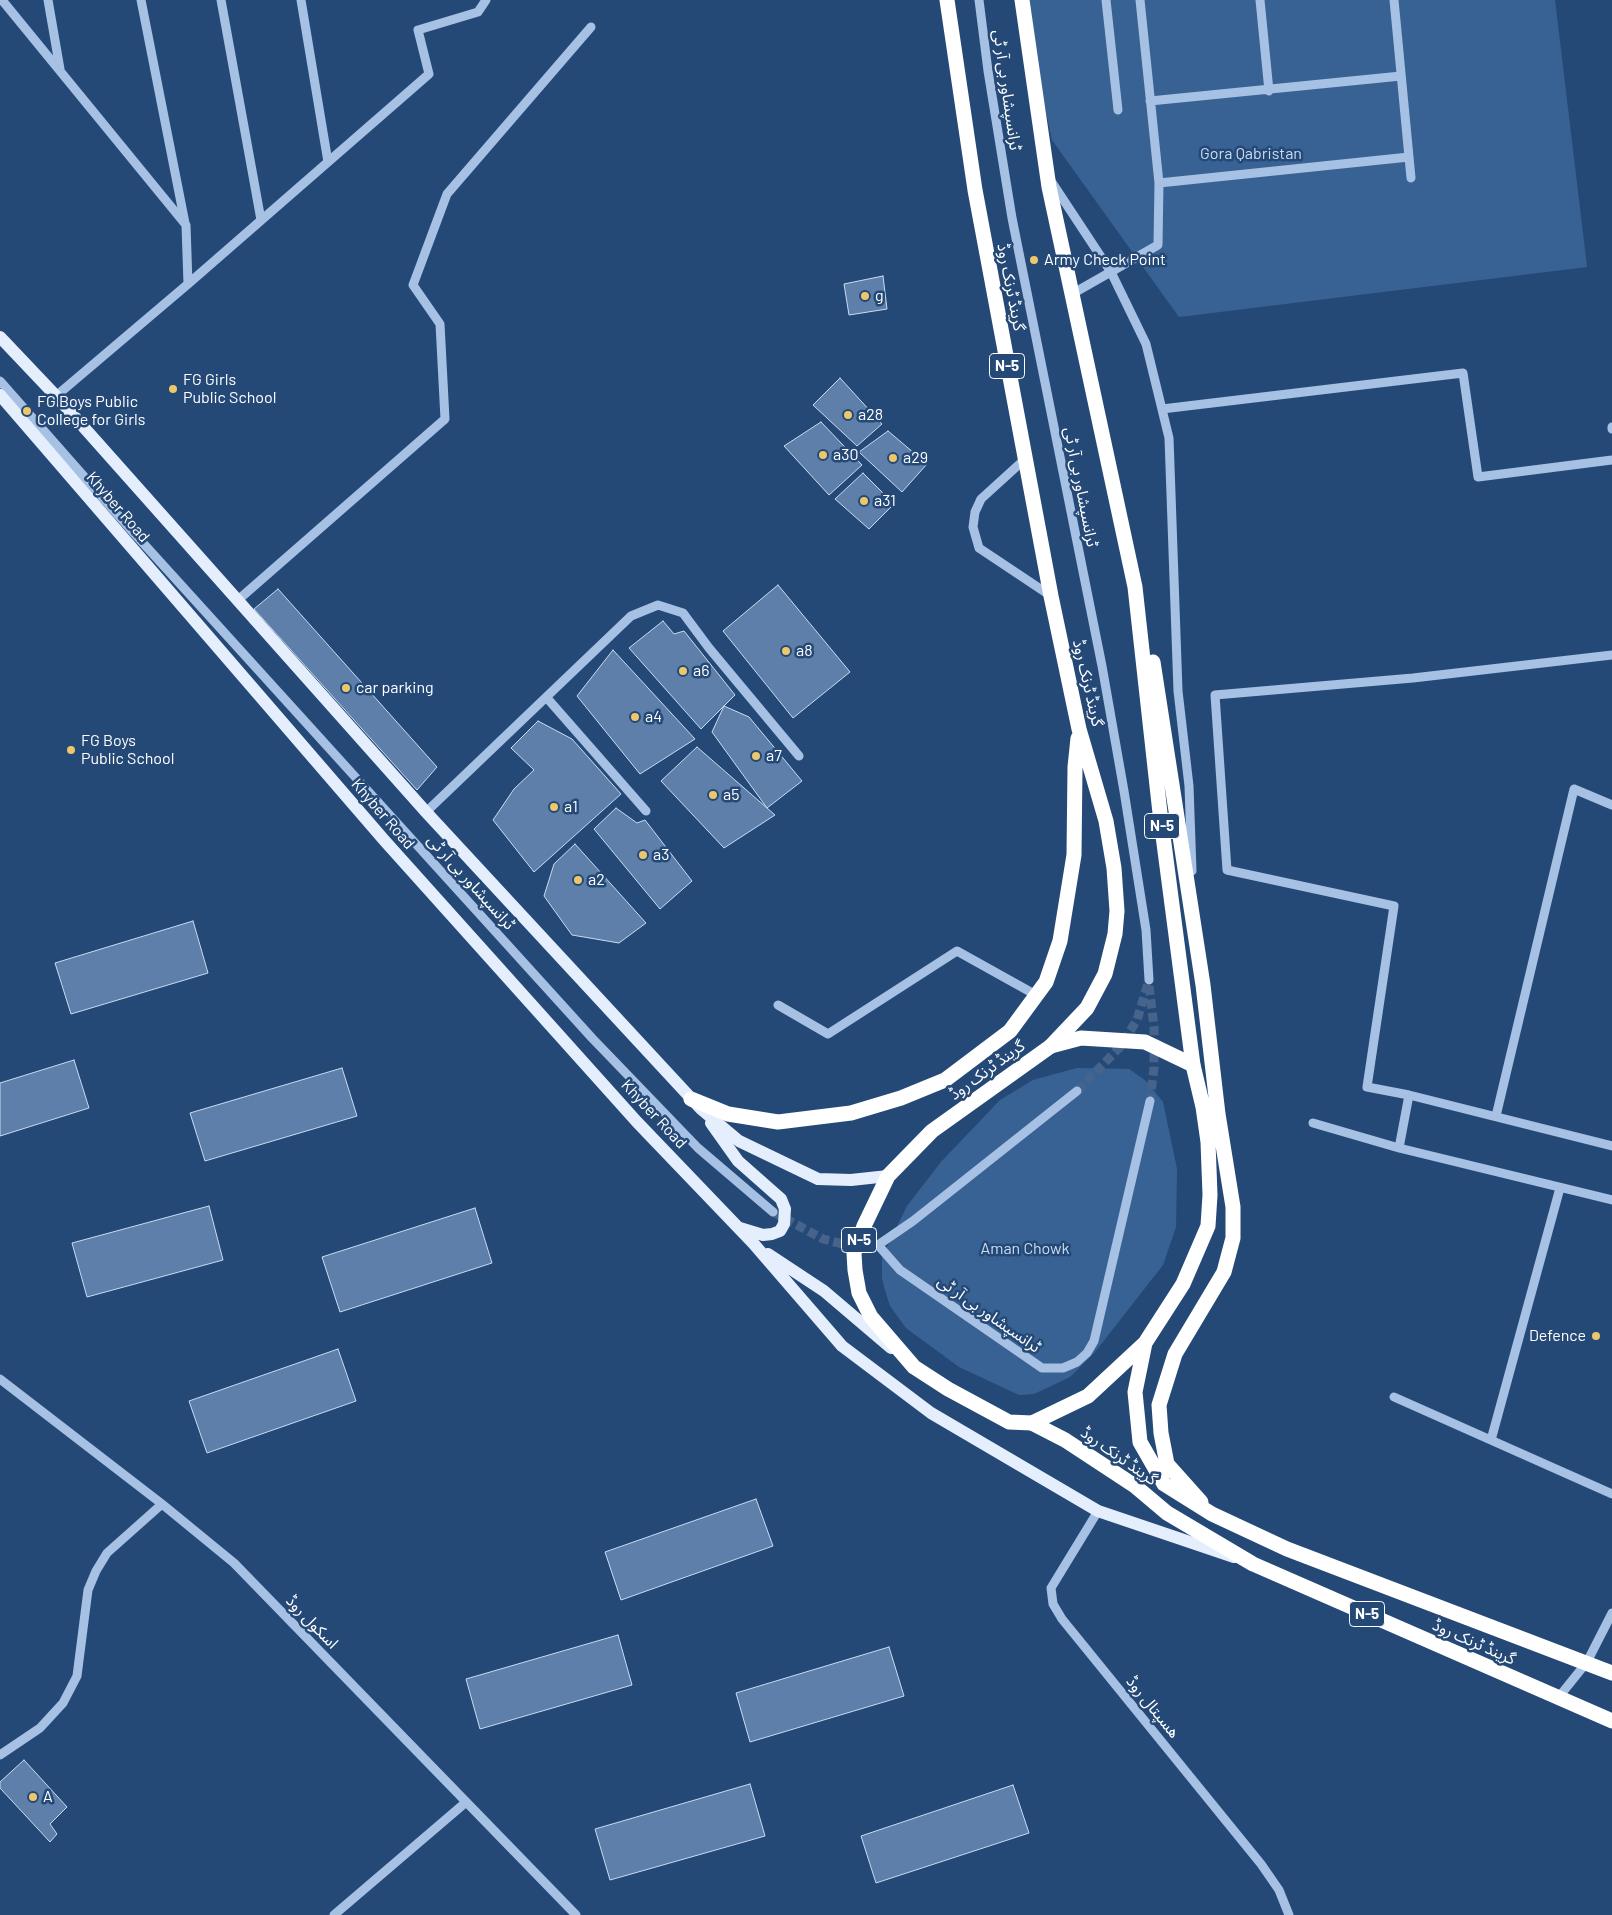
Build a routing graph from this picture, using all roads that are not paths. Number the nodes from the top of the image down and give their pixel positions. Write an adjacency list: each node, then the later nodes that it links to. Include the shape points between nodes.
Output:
1 (2, 0): 15 (street)
2 (48, 0): 15 (street)
3 (141, 0): 26 (street)
4 (221, 0): 25 (street)
5 (301, 0): 21 (street)
6 (486, 0): 21 (street, via 478,12 418,30 429,74)
7 (947, 0): 35 (highway, گرینڈ ٹرنک روڈ / N-5, via 975,190)
8 (979, 0): 48 (street, ٹرانسپشاور بی آر ٹی, via 1012,218 1124,791 1146,930)
9 (1022, 0): 22 (highway, گرینڈ ٹرنک روڈ / N-5)
10 (1106, 0): 19 (street)
11 (1140, 0): 18 (street)
12 (1260, 0): 17 (street)
13 (1394, 0): 16 (street)
14 (591, 27): 39 (street, via 447,194 416,276 413,285 440,324 445,419)
15 (61, 72): 26 (street)
16 (1401, 76): 17 (street); 20 (street)
17 (1269, 91): 18 (street)
18 (1150, 101): 24 (street)
19 (1118, 110)
20 (1409, 157): 23 (street); 24 (street)
21 (328, 162): 25 (street)
22 (1047, 174): 27 (street); 29 (highway, گرینڈ ٹرنک روڈ / N-5)
23 (1411, 178)
24 (1159, 182): 27 (street, via 1158,245)
25 (261, 220): 28 (street)
26 (186, 226): 28 (street)
27 (1111, 272): 29 (street); 34 (street, via 1146,344)
28 (188, 284): 33 (street)
29 (1072, 294): 37 (highway, گرینڈ ٹرنک روڈ / N-5)
30 (0, 337): 33 (main road, Khyber Road)
31 (0, 381): 64 (street, ٹرانسپشاور بی آر ٹی, via 133,532 661,1110 698,1148)
32 (0, 395): 65 (main road, Khyber Road, via 391,848 637,1122)
33 (56, 396): 39 (main road, Khyber Road)
34 (1162, 410): 36 (street, via 1462,373 1478,477); 47 (street, via 1169,438 1178,691 1189,786)
35 (1025, 460): 38 (highway, گرینڈ ٹرنک روڈ / N-5); 38 (street, via 981,499 973,527 979,548)
36 (1612, 460)
37 (1135, 586): 47 (highway, via 1151,645); 52 (highway, گرینڈ ٹرنک روڈ / N-5)
38 (1050, 596): 42 (highway, گرینڈ ٹرنک روڈ / N-5)
39 (238, 600): 46 (main road, Khyber Road)
40 (1612, 655): 54 (street, via 1413,678 1215,695 1227,870 1394,906 1367,1087)
41 (547, 698): 43 (street, via 631,616 658,605 683,613); 45 (street); 46 (street)
42 (1079, 729): 49 (highway, via 1074,855 1060,941 1046,982); 51 (highway, گرینڈ ٹرنک روڈ / N-5, via 1106,821 1117,911 1115,934 1105,974 1096,993 1076,1021)
43 (799, 756)
44 (1612, 805): 57 (street, via 1574,789)
45 (646, 811)
46 (426, 812): 56 (main road, Khyber Road)
47 (1193, 918): 76 (highway, via 1233,1207 1233,1238 1224,1272 1175,1354 1159,1405 1160,1433 1167,1464)
48 (1148, 980)
49 (1036, 995): 50 (street, via 957,951 828,1034); 56 (highway, via 1010,1031 970,1064 945,1080 901,1098 851,1113 778,1122 728,1114)
50 (778, 1005)
51 (1051, 1046): 52 (highway, bridge, via 1081,1038 1145,1042); 61 (highway, گرینڈ ٹرنک روڈ / N-5, bridge, via 932,1131)
52 (1193, 1066): 67 (highway, گرینڈ ٹرنک روڈ / N-5, via 1208,1142 1208,1226 1183,1284)
53 (1077, 1091): 55 (street, ٹرانسپشاور بی آر ٹی, via 878,1245 900,1270 1042,1368 1063,1368 1077,1362 1094,1341)
54 (1409, 1095): 57 (street); 60 (street)
55 (1150, 1101)
56 (696, 1104): 61 (main road, via 739,1141 818,1179); 65 (main road, via 738,1162 781,1199 785,1209 780,1231 763,1235)
57 (1496, 1116): 59 (street)
58 (1313, 1123): 60 (street)
59 (1612, 1146)
60 (1399, 1148): 62 (street)
61 (888, 1176): 68 (highway, گرینڈ ٹرنک روڈ / N-5, bridge, via 854,1253 858,1294 871,1318)
62 (1560, 1188): 63 (street); 72 (street)
63 (1612, 1200)
64 (774, 1212)
65 (739, 1228): 66 (main road, Khyber Road)
66 (753, 1243): 68 (main road, bridge, via 824,1291); 75 (main road, via 842,1346 931,1414)
67 (1145, 1343): 71 (highway, via 1088,1396); 76 (highway, گرینڈ ٹرنک روڈ / N-5, via 1135,1392 1140,1442 1164,1484)
68 (914, 1367): 71 (highway, گرینڈ ٹرنک روڈ / N-5, bridge, via 1009,1422)
69 (0, 1378): 74 (street, اسکول روڈ)
70 (1394, 1397): 72 (street)
71 (1032, 1423): 77 (highway, گرینڈ ٹرنک روڈ / N-5, via 1065,1440 1135,1486 1167,1513)
72 (1491, 1440): 73 (street)
73 (1612, 1494)
74 (162, 1504): 83 (street, via 107,1553 96,1571 88,1590 77,1676 63,1703 40,1728); 84 (street, اسکول روڈ, via 234,1563)
75 (1098, 1511): 77 (main road); 87 (street, ھسپتال روڈ, via 1051,1588 1053,1604 1261,1864 1279,1890)
76 (1212, 1514): 79 (highway, گرینڈ ٹرنک روڈ / N-5, via 1287,1549)
77 (1253, 1564): 81 (highway, گرینڈ ٹرنک روڈ / N-5)
78 (1612, 1613): 79 (street)
79 (1587, 1662): 80 (highway, گرینڈ ٹرنک روڈ / N-5); 81 (street)
80 (1612, 1673)
81 (1558, 1698): 82 (highway, گرینڈ ٹرنک روڈ / N-5)
82 (1612, 1721)
83 (0, 1756)
84 (465, 1803): 85 (street); 86 (street, اسکول روڈ)
85 (334, 1915)
86 (576, 1915)
87 (1289, 1915)

